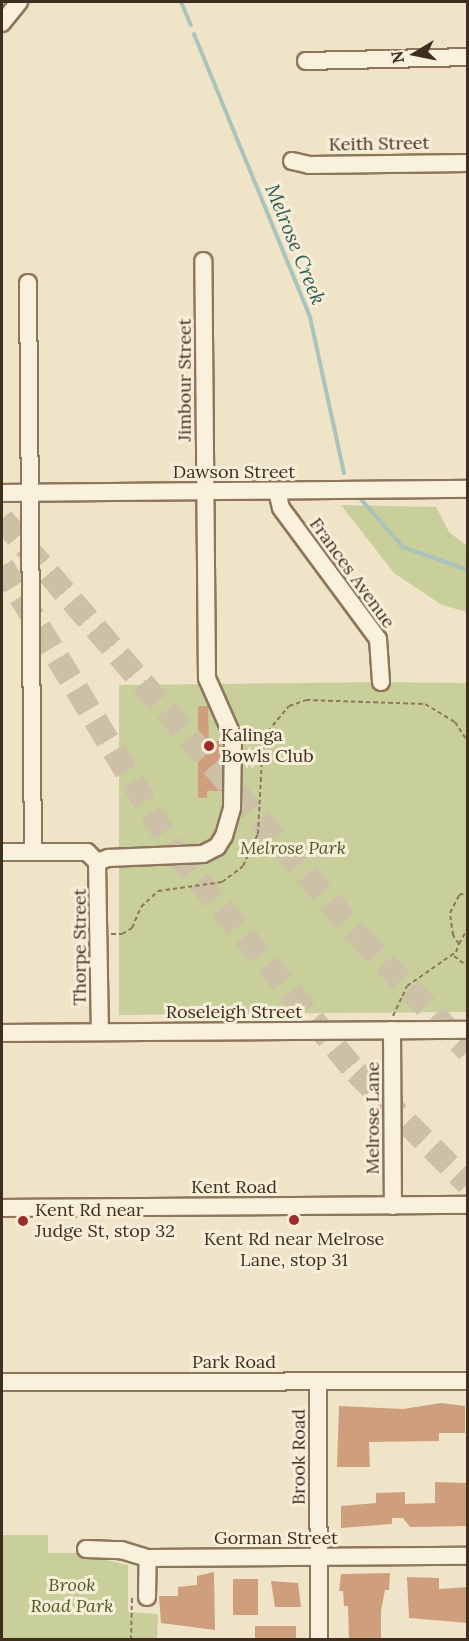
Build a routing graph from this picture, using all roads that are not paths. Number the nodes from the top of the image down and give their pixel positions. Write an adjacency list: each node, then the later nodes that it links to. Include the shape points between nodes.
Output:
1 (19, 2): 2 (street)
2 (2, 23)
3 (468, 57): 4 (street)
4 (306, 61)
5 (292, 161): 6 (street, Keith Street, via 309,165)
6 (468, 163)
7 (203, 261): 10 (street, Jimbour Street)
8 (28, 283): 13 (street)
9 (468, 489): 11 (street, Dawson Street)
10 (205, 491): 11 (street, Dawson Street); 13 (street, Dawson Street); 17 (street, Jimbour Street, via 207,678 233,737 232,808 224,836 217,847 189,857 108,858)
11 (277, 491): 14 (street, Frances Avenue, via 285,515 378,639)
12 (2, 493): 13 (street, Dawson Street)
13 (30, 493): 16 (street)
14 (381, 682)
15 (2, 852): 16 (street)
16 (33, 852): 17 (street, via 87,852)
17 (97, 862): 20 (street, Thorpe Street)
18 (392, 1030): 19 (street, Roseleigh Street); 20 (street, Roseleigh Street); 23 (street, Melrose Lane)
19 (468, 1030)
20 (100, 1032): 21 (street, Roseleigh Street)
21 (2, 1033)
22 (468, 1205): 23 (street, Kent Road)
23 (393, 1206): 24 (street, Kent Road)
24 (2, 1208)
25 (468, 1381): 27 (street, Park Road)
26 (2, 1382): 27 (street, Park Road)
27 (318, 1382): 30 (street, Brook Road)
28 (86, 1549): 31 (street, Gorman Street, via 121,1550)
29 (468, 1556): 30 (street, Gorman Street)
30 (319, 1557): 31 (street, Gorman Street); 33 (street, Brook Road)
31 (148, 1558): 32 (street)
32 (147, 1597)
33 (319, 1640)

